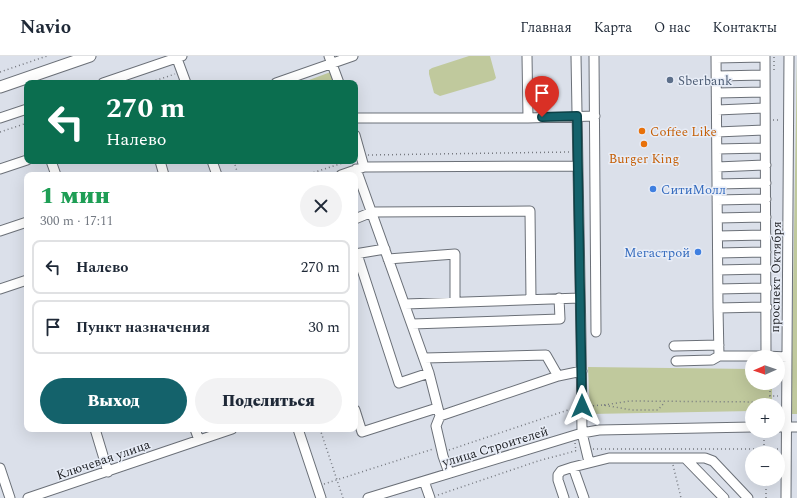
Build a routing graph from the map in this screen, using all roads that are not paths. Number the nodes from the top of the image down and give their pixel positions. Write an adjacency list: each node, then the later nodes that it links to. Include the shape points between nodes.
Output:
1 (88, 56): 17 (main road)
2 (353, 56): 10 (street)
3 (527, 56): 27 (street)
4 (576, 56): 23 (street)
5 (594, 56): 24 (street)
6 (789, 56): 78 (street, проспект Октября)
7 (178, 57): 13 (street); 14 (street)
8 (716, 57): 9 (street); 12 (street)
9 (765, 57): 11 (street)
10 (331, 60): 15 (street); 16 (street)
11 (765, 75): 12 (street); 18 (street)
12 (717, 76): 19 (street)
13 (112, 80)
14 (185, 80)
15 (283, 80)
16 (338, 80)
17 (0, 87)
18 (765, 92): 19 (street); 20 (street)
19 (717, 93): 22 (street)
20 (765, 108): 22 (street); 28 (street)
21 (24, 110): 25 (street)
22 (717, 110): 29 (street)
23 (577, 116): 24 (street); 27 (street); 35 (street)
24 (595, 116): 72 (street)
25 (0, 118)
26 (358, 118): 27 (street)
27 (528, 118)
28 (765, 130): 29 (street); 31 (street)
29 (717, 132): 32 (street)
30 (358, 146): 37 (street)
31 (765, 148): 32 (street); 34 (street)
32 (717, 149): 36 (street)
33 (24, 161): 38 (street)
34 (766, 165): 36 (street); 40 (street)
35 (578, 166): 37 (street); 65 (street)
36 (717, 167): 41 (street)
37 (360, 168): 39 (street); 44 (street)
38 (0, 169)
39 (349, 172)
40 (766, 183): 41 (street); 42 (street)
41 (717, 184): 43 (street)
42 (766, 198): 43 (street); 45 (street)
43 (718, 200): 47 (street)
44 (372, 212): 46 (street); 52 (street); 66 (street, via 530,211)
45 (766, 217): 47 (street); 50 (street)
46 (358, 218)
47 (718, 218): 51 (street)
48 (24, 223): 49 (street)
49 (0, 231)
50 (766, 235): 51 (street); 53 (street)
51 (718, 236): 54 (street)
52 (385, 249): 55 (street); 56 (street)
53 (766, 252): 54 (street); 58 (street)
54 (718, 253): 59 (street)
55 (358, 254)
56 (388, 259): 67 (street, via 455,254); 68 (street)
57 (358, 260): 82 (street, via 399,383)
58 (767, 269): 59 (street); 61 (street)
59 (718, 270): 63 (street)
60 (24, 281): 62 (street)
61 (767, 288): 63 (street); 69 (street)
62 (0, 289)
63 (718, 289): 70 (street)
64 (559, 298): 65 (street); 66 (street); 71 (street, via 560,319)
65 (580, 298): 81 (street)
66 (531, 299): 67 (street)
67 (456, 301): 68 (street)
68 (405, 304): 71 (street)
69 (767, 307): 70 (street); 75 (street)
70 (718, 308): 73 (street)
71 (412, 324): 79 (street)
72 (596, 332)
73 (719, 345): 74 (street); 76 (street)
74 (674, 346)
75 (766, 350)
76 (719, 356): 77 (street); 80 (street, via 712,360)
77 (745, 356)
78 (787, 356): 84 (street, проспект Октября)
79 (424, 358): 82 (street); 83 (street, via 546,355)
80 (676, 361)
81 (582, 372): 83 (street); 94 (street)
82 (429, 373): 85 (street)
83 (558, 376): 85 (street)
84 (784, 398)
85 (439, 412): 86 (street, via 362,432); 102 (street, via 436,426)
86 (358, 419)
87 (745, 427): 94 (street, улица Строителей)
88 (785, 427): 89 (street)
89 (797, 427)
90 (96, 432): 101 (street)
91 (196, 432): 96 (street)
92 (223, 432): 96 (street, Ключевая улица)
93 (299, 432): 106 (street)
94 (582, 432): 98 (street); 102 (street, улица Строителей)
95 (783, 438): 113 (street, проспект Октября)
96 (199, 440): 101 (street, Ключевая улица)
97 (685, 458): 98 (street, via 610,458); 111 (street); 112 (street, via 705,458 713,461)
98 (589, 462): 99 (street)
99 (573, 467): 109 (street, via 561,471 558,475); 110 (street)
100 (0, 468): 104 (street)
101 (108, 472): 105 (street, Ключевая улица)
102 (449, 473): 103 (street, улица Строителей)
103 (424, 481): 107 (street, улица Строителей); 108 (street)
104 (10, 498)
105 (28, 498)
106 (321, 498)
107 (368, 498)
108 (430, 498)
109 (564, 498)
110 (584, 498)
111 (724, 498)
112 (748, 498)
113 (786, 498)

